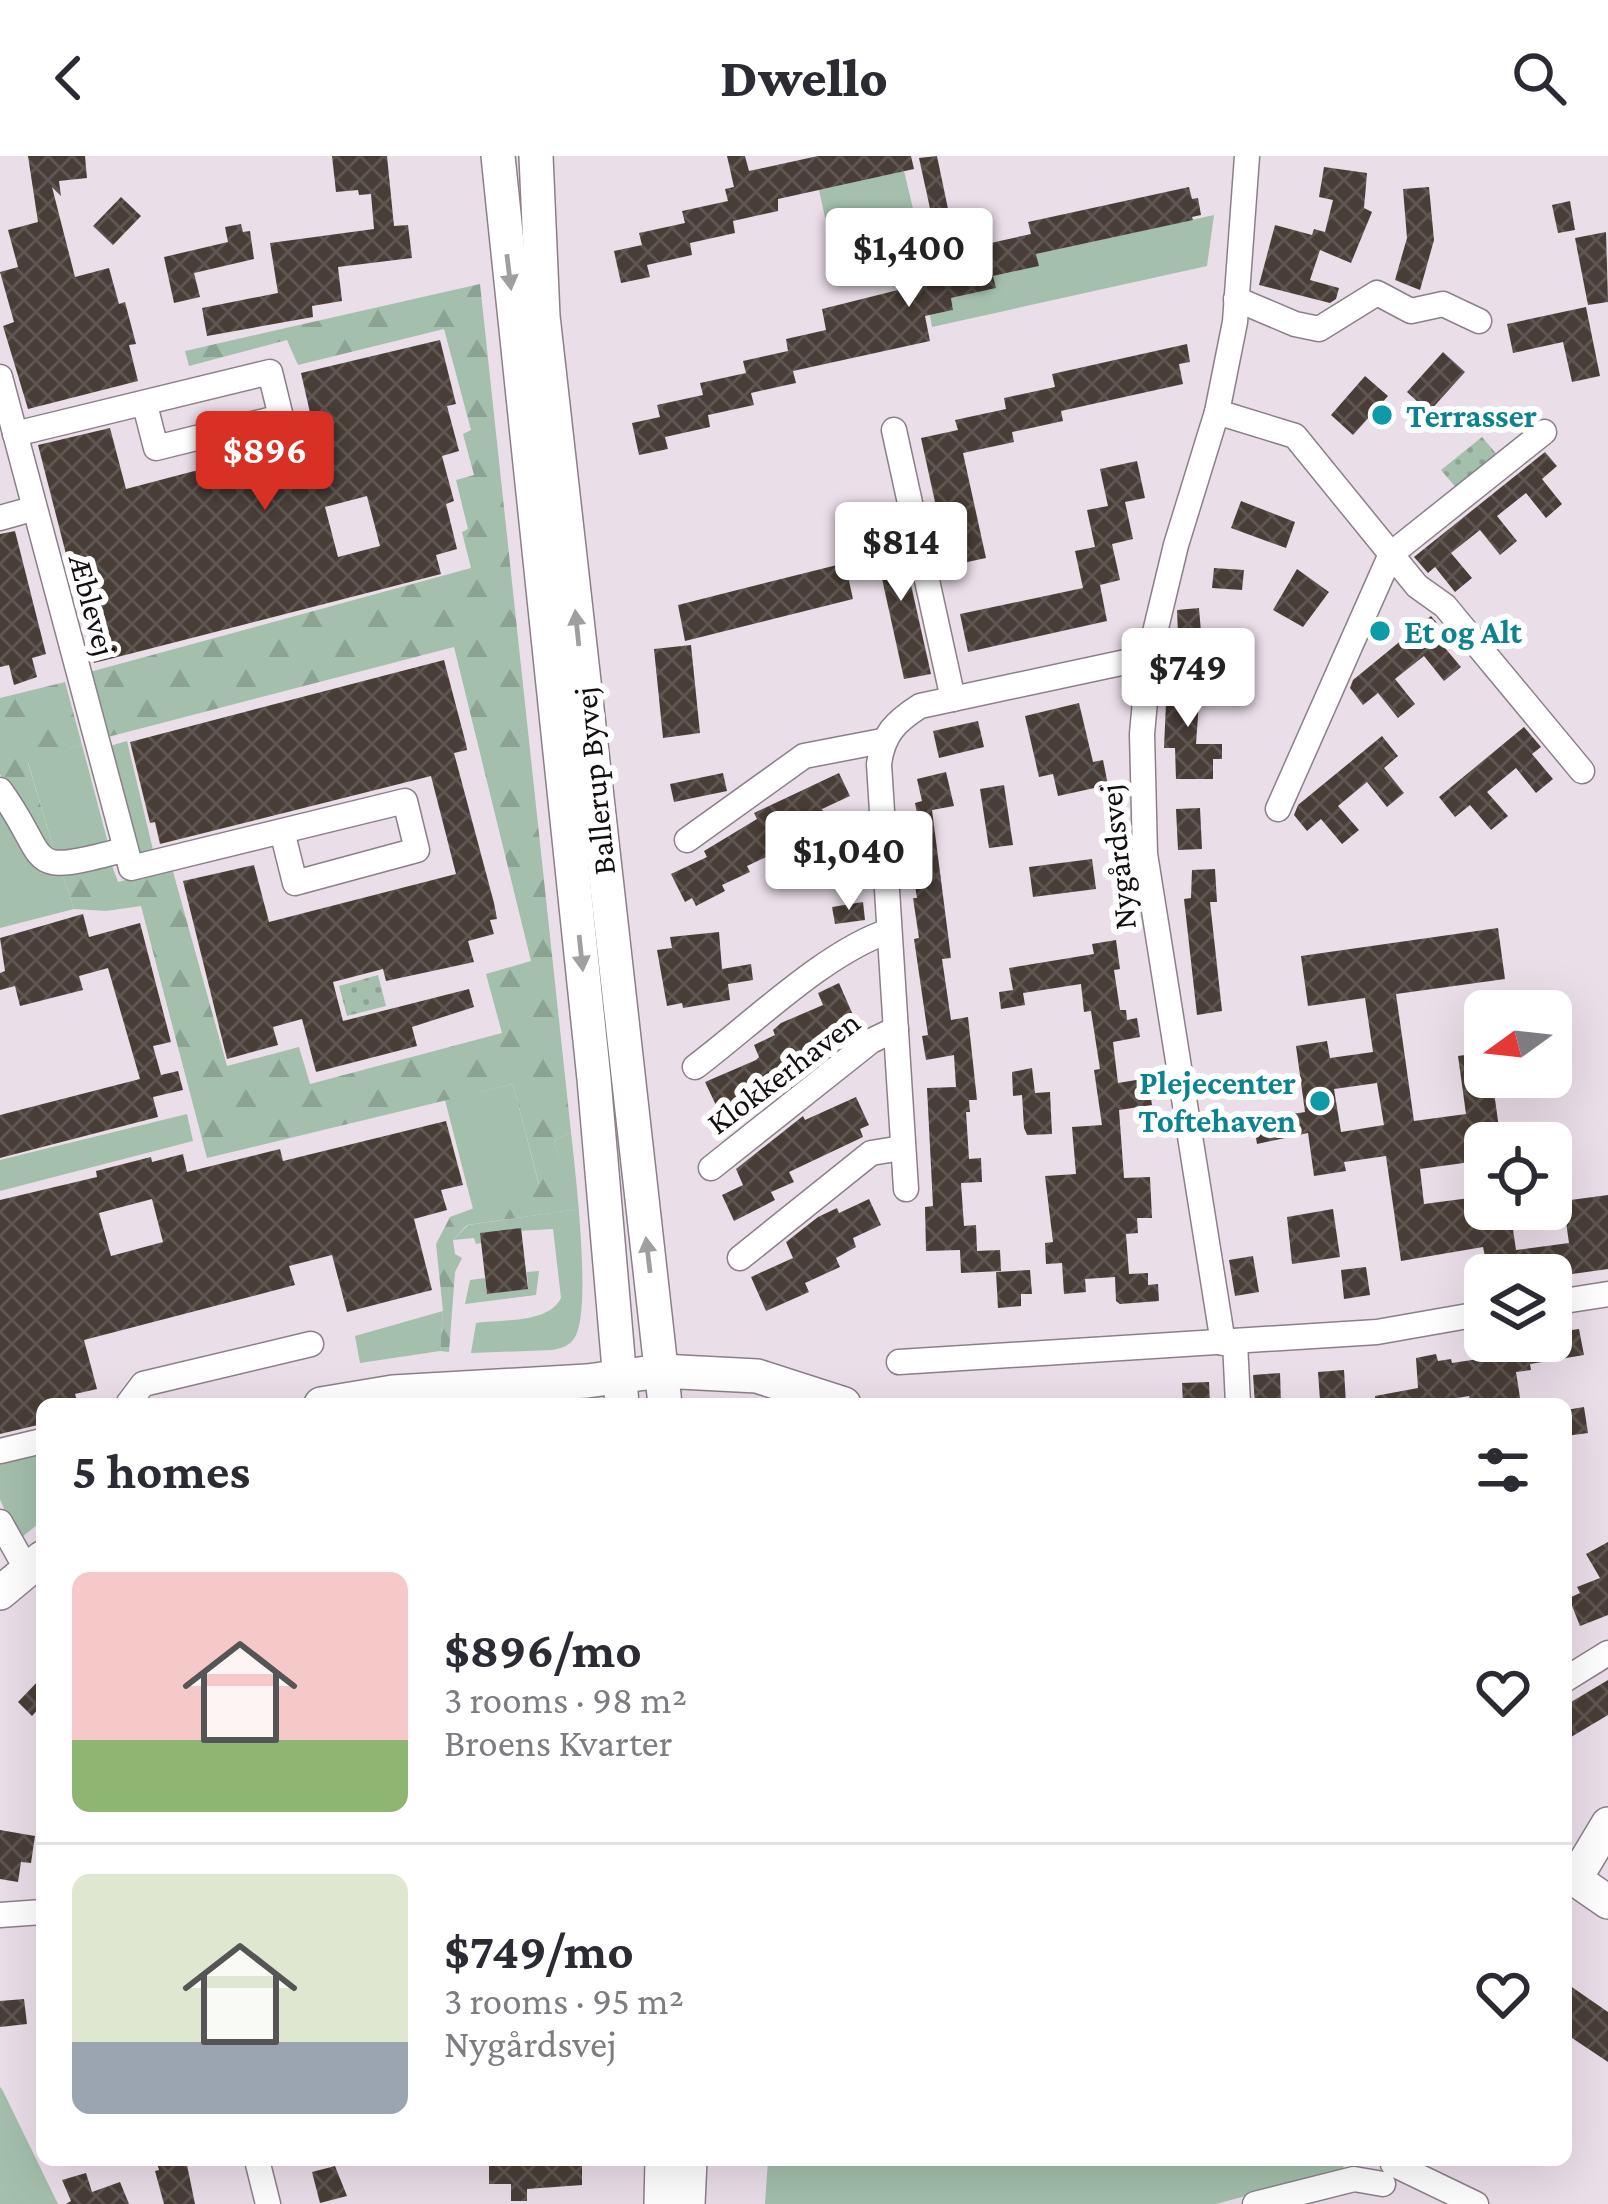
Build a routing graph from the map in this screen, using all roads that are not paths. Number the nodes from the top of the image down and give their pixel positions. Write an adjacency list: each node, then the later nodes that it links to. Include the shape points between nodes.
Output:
1 (498, 156): 38 (main road, Ballerup Byvej, one-way to 38)
2 (536, 156): 37 (main road, Ballerup Byvej, one-way to 2, via 543,316)
3 (1247, 156): 4 (street, Nygårdsvej)
4 (1236, 299): 5 (street, via 1319,329 1377,293 1411,311 1443,304); 8 (street, Nygårdsvej)
5 (1479, 321)
6 (0, 377): 11 (street, Æblevej)
7 (145, 405): 7 (street, via 156,448 281,417 270,372); 11 (street)
8 (1217, 412): 14 (street, via 1295,436); 15 (street, Nygårdsvej)
9 (894, 430): 16 (street)
10 (1544, 432): 14 (street)
11 (15, 434): 12 (street, Æblevej)
12 (32, 509): 13 (street); 23 (street, Æblevej)
13 (0, 518)
14 (1391, 554): 18 (street, via 1445,606); 20 (street)
15 (1149, 657): 16 (street); 34 (street, Nygårdsvej, via 1145,854)
16 (953, 699): 17 (street, via 920,706)
17 (882, 741): 22 (street, via 804,757); 24 (street, Klokkerhaven)
18 (1582, 771)
19 (0, 790): 23 (street, via 40,858 59,867)
20 (1278, 809)
21 (281, 831): 21 (street, via 295,883 417,850 405,801); 23 (street, via 130,868)
22 (687, 840)
23 (123, 850)
24 (890, 931): 25 (street, Klokkerhaven); 26 (street, Klokkerhaven, via 837,958)
25 (896, 1029): 27 (street, Klokkerhaven); 28 (street, Klokkerhaven)
26 (695, 1066)
27 (902, 1148): 29 (street, Klokkerhaven); 30 (street, via 871,1153)
28 (711, 1168)
29 (906, 1189)
30 (740, 1258)
31 (1608, 1294): 32 (street)
32 (1572, 1300)
33 (1464, 1317): 34 (street, via 1377,1333)
34 (1229, 1343): 36 (street); 42 (street, Nygårdsvej)
35 (311, 1344): 39 (street, via 143,1384)
36 (899, 1362)
37 (663, 1388): 38 (main road); 41 (main road, via 757,1376)
38 (620, 1390): 40 (main road)
39 (132, 1398)
40 (393, 1398)
41 (825, 1398)
42 (1237, 1398)
43 (36, 1442): 44 (street)
44 (0, 1451)
45 (0, 1522): 46 (street)
46 (35, 1564): 47 (main road)
47 (0, 1593)
48 (1608, 1653): 49 (street)
49 (1572, 1675)
50 (1608, 1824): 51 (main road)
51 (1572, 1877)
52 (1572, 1883): 53 (main road)
53 (1608, 1902)
54 (36, 1912): 55 (street)
55 (0, 1915)
56 (258, 2166): 60 (street)
57 (662, 2166): 61 (main road)
58 (690, 2166): 62 (main road)
59 (1386, 2178): 63 (street); 64 (street)
60 (268, 2204)
61 (661, 2204)
62 (688, 2204)
63 (1255, 2204)
64 (1476, 2204)

